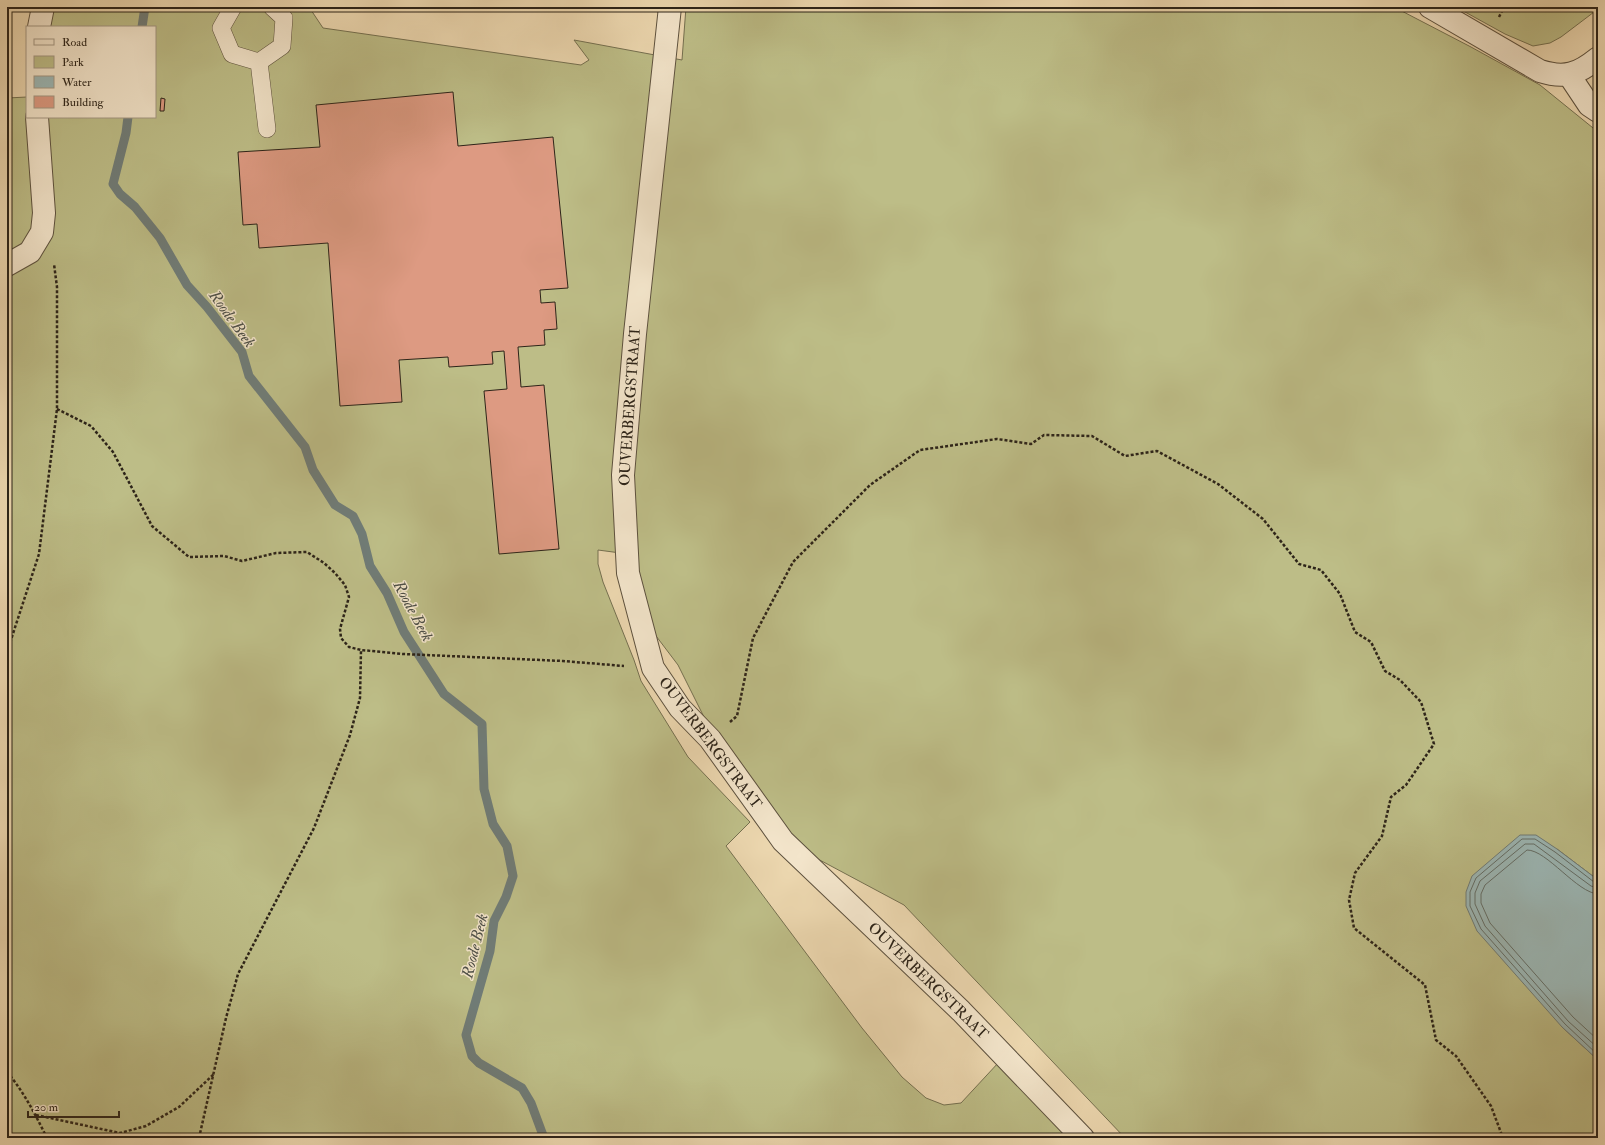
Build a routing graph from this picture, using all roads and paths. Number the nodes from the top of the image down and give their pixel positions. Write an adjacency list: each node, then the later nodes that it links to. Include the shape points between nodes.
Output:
1 (43, 7): 6 (street)
2 (233, 7): 8 (lane, via 222,28 232,54)
3 (272, 7): 8 (lane, via 284,18 282,46)
4 (670, 7): 18 (street, OUVERBERGSTRAAT, via 634,334 623,475 628,573)
5 (1430, 7): 9 (street, via 1540,71 1553,75)
6 (39, 26)
7 (1598, 58): 9 (street)
8 (259, 62): 12 (lane)
9 (1569, 75): 10 (street, via 1589,105)
10 (1598, 111)
11 (37, 118): 13 (street, via 44,213)
12 (267, 129)
13 (42, 232): 14 (street, via 30,252); 15 (path, via 53,259 57,287)
14 (7, 265)
15 (57, 409): 16 (path, via 91,426 113,452 152,526 189,557 224,556 242,561 276,553 307,552 324,563 345,585 349,597 340,629 341,638 349,648); 17 (path, via 40,554)
16 (361, 650): 18 (path); 21 (path, via 360,698 350,735 314,828 238,974)
17 (7, 652)
18 (653, 668): 19 (street, OUVERBERGSTRAAT, via 680,708)
19 (710, 739): 25 (street, OUVERBERGSTRAAT, via 784,841 961,1011); 26 (path, via 737,716 753,638 793,562 870,485 920,450 997,439 1031,444 1044,435 1092,436 1125,456 1157,451 1218,484 1263,519 1299,564 1321,570 1340,594 1355,632 1371,642 1385,671 1400,680 1420,702 1434,744 1406,786 1391,796 1382,836 1355,873 1349,900 1354,928 1425,985 1436,1040 1456,1056 1491,1106)
20 (7, 1072): 22 (path)
21 (214, 1073): 22 (path, via 179,1107 146,1126 120,1133); 24 (path)
22 (36, 1115): 23 (path)
23 (47, 1138)
24 (199, 1138)
25 (1083, 1138)
26 (1503, 1138)

